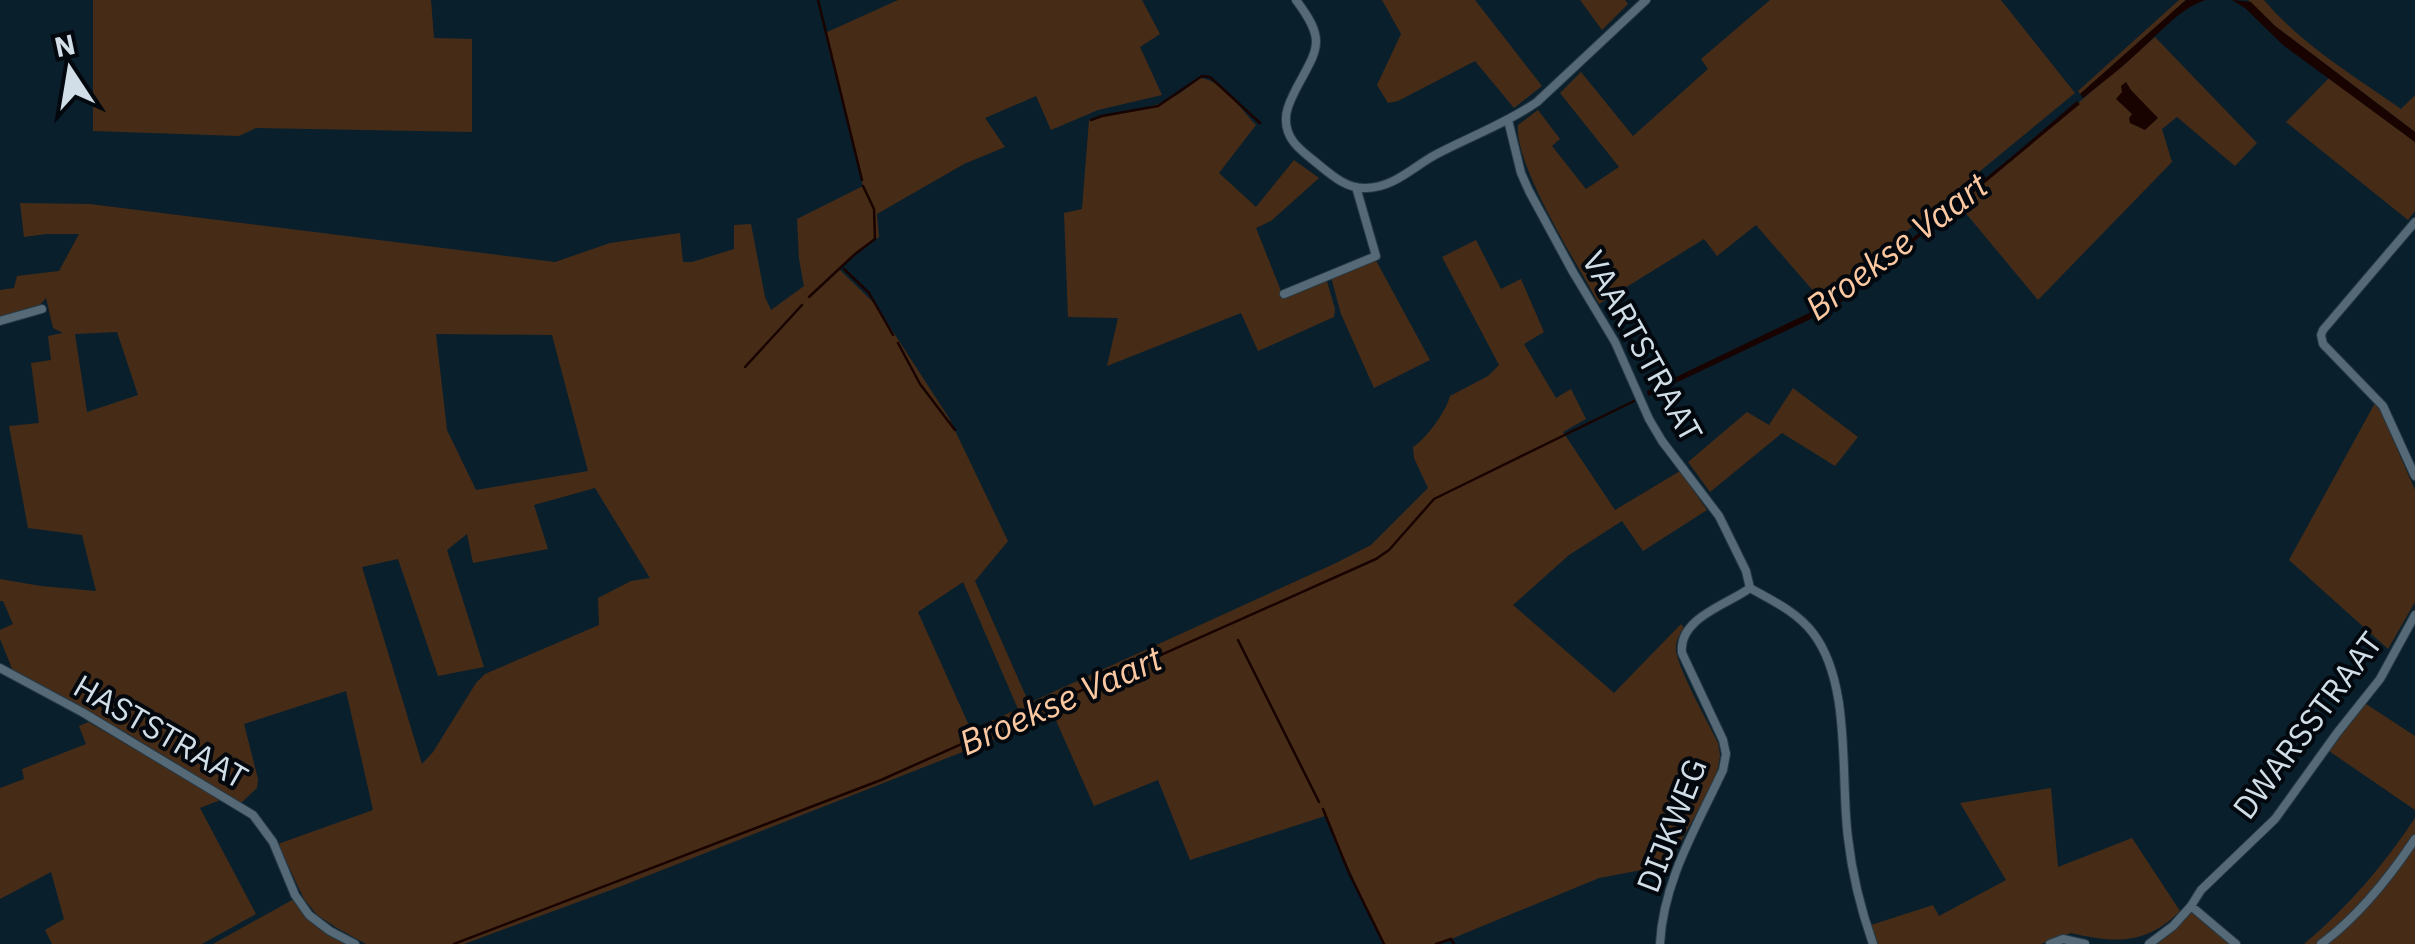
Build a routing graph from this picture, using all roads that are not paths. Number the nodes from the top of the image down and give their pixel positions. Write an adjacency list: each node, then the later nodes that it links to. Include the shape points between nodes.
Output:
1 (1296, 0): 4 (street, via 1313,23 1317,44 1288,106 1289,136)
2 (1646, 0): 3 (street)
3 (1508, 120): 4 (street, via 1391,182); 10 (street, VAARTSTRAAT, via 1529,191 1662,441 1718,516)
4 (1356, 187): 6 (street, via 1376,256)
5 (2415, 222): 9 (street, via 2321,335 2383,406)
6 (1284, 294)
7 (42, 309): 8 (street)
8 (0, 321)
9 (2415, 476)
10 (1750, 588): 16 (street, DIJKWEG, via 1690,627 1681,645 1726,754 1673,876); 17 (street, via 1805,624 1834,674 1848,839)
11 (2415, 616): 14 (street, DWARSSTRAAT, via 2380,679 2294,793)
12 (0, 668): 15 (street, HASTSTRAAT, via 253,815 309,915)
13 (2415, 839): 22 (street, via 2356,914)
14 (2191, 906): 20 (street, DWARSSTRAAT); 21 (street)
15 (355, 944)
16 (1660, 944)
17 (1873, 944)
18 (2050, 944): 19 (street)
19 (2085, 944)
20 (2149, 944)
21 (2236, 944)
22 (2321, 944)

